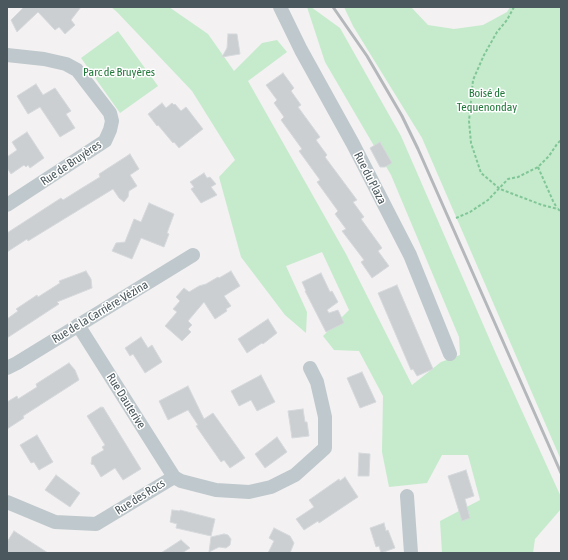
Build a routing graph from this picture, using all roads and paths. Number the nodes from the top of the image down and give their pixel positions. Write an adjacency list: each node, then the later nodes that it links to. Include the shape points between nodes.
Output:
1 (280, 7): 15 (street, Rue du Plaza, via 410,255)
2 (514, 7): 8 (path, via 484,55 473,80 469,120 471,143 481,173)
3 (561, 16): 4 (path)
4 (561, 24)
5 (7, 55): 9 (street, Rue de Bruyères, via 44,59 66,64 77,70 110,113 112,121 105,140)
6 (561, 140): 7 (path)
7 (538, 166): 8 (path, via 518,177 508,179); 10 (path)
8 (500, 189): 10 (path); 12 (path, via 476,208)
9 (7, 205)
10 (558, 209): 11 (path)
11 (561, 212)
12 (456, 218)
13 (193, 255): 14 (street, Rue de la Carrière-Vézina)
14 (78, 325): 16 (street, Rue de la Carrière-Vézina); 18 (street, Rue Dauterive)
15 (450, 354)
16 (7, 368)
17 (310, 368): 18 (street, Rue des Rocs, via 325,417 325,448 294,475 271,487 249,492 216,490)
18 (174, 477): 20 (street, Rue des Rocs, via 96,524 56,522)
19 (407, 496): 21 (street)
20 (7, 502)
21 (411, 553)

